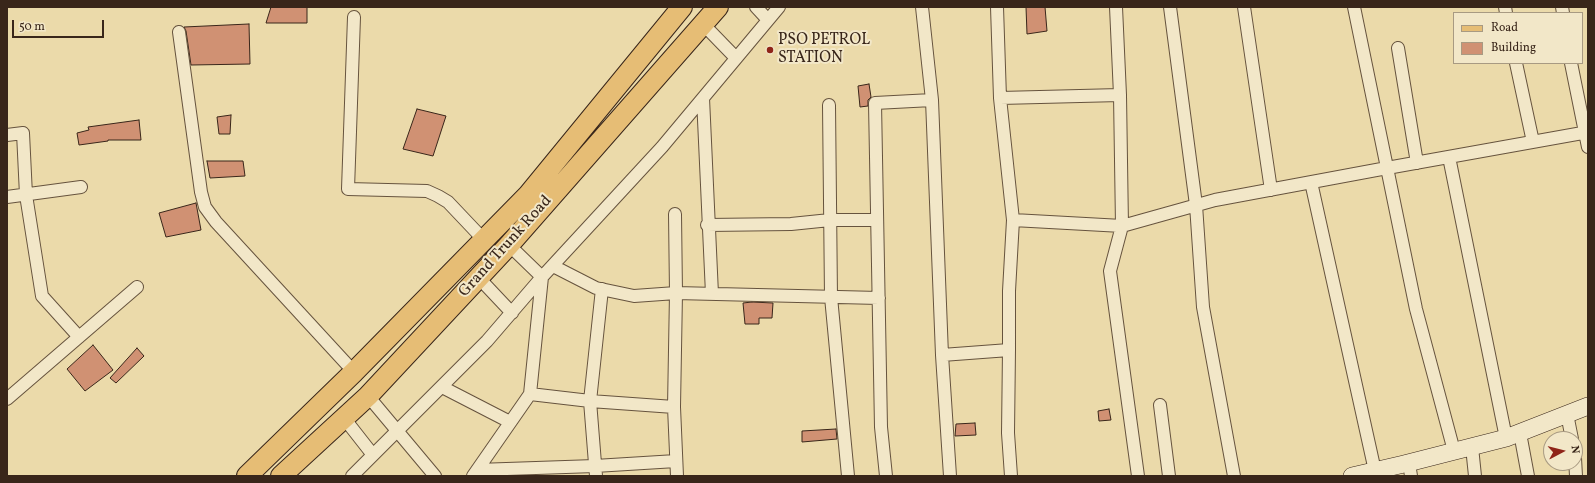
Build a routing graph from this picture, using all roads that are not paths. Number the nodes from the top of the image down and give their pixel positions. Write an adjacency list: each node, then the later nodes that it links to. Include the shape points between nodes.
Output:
1 (682, 7): 43 (main road, Grand Trunk Road, via 528,195)
2 (718, 7): 13 (main road, Grand Trunk Road)
3 (756, 7): 12 (street)
4 (779, 7): 12 (street)
5 (922, 7): 22 (street)
6 (997, 7): 21 (street)
7 (1116, 7): 19 (street)
8 (1170, 7): 36 (street)
9 (1244, 7): 33 (street)
10 (1354, 7): 30 (street)
11 (354, 17): 43 (street, via 348,189 427,191 448,202)
12 (768, 20): 16 (street)
13 (703, 24): 16 (street); 44 (main road, Grand Trunk Road)
14 (179, 32): 59 (street, via 205,208)
15 (1398, 48): 29 (street)
16 (736, 58): 20 (street)
17 (1516, 64): 26 (street)
18 (1570, 64): 24 (street)
19 (1120, 96): 21 (street); 42 (street)
20 (703, 98): 41 (street); 46 (street, via 662,147)
21 (1000, 98): 40 (street)
22 (932, 100): 39 (street, via 875,103); 58 (street)
23 (829, 105): 38 (street)
24 (1586, 132): 26 (street); 27 (street)
25 (7, 135): 34 (street, via 23,133)
26 (1533, 142): 28 (street)
27 (1588, 147)
28 (1449, 157): 29 (street); 73 (street)
29 (1417, 163): 30 (street)
30 (1387, 168): 31 (street); 75 (street, via 1416,309)
31 (1311, 182): 33 (street); 80 (street)
32 (81, 187): 34 (street)
33 (1271, 190): 36 (street)
34 (26, 195): 35 (street); 56 (street, via 42,296)
35 (7, 197)
36 (1196, 205): 42 (street); 93 (street, via 1203,307)
37 (675, 214): 51 (street)
38 (830, 220): 39 (street); 41 (street, via 791,224); 53 (street)
39 (877, 220): 54 (street)
40 (1013, 220): 42 (street); 57 (street)
41 (708, 226): 52 (street)
42 (1122, 226): 91 (street, via 1110,271)
43 (484, 240): 45 (main road, Grand Trunk Road)
44 (509, 245): 47 (street); 48 (main road, Grand Trunk Road)
45 (459, 266): 48 (main road); 59 (main road, Grand Trunk Road)
46 (553, 266): 47 (street); 50 (street)
47 (542, 277): 55 (street); 61 (street)
48 (477, 280): 55 (street); 62 (main road, Grand Trunk Road)
49 (137, 286): 56 (street)
50 (602, 289): 51 (street, via 634,296); 64 (street)
51 (676, 293): 52 (street); 67 (street)
52 (712, 294): 53 (street)
53 (831, 297): 54 (street); 87 (street)
54 (879, 298): 88 (street, via 881,426)
55 (512, 313): 60 (street)
56 (79, 337): 63 (street)
57 (1009, 350): 58 (street); 90 (street, via 1008,433)
58 (942, 355): 89 (street)
59 (354, 372): 82 (main road, Grand Trunk Road)
60 (442, 387): 70 (street); 71 (street)
61 (530, 394): 64 (street); 70 (street)
62 (368, 396): 69 (main road, Grand Trunk Road); 71 (street)
63 (7, 399)
64 (590, 401): 67 (street); 79 (street)
65 (1160, 405): 92 (street)
66 (1588, 406): 68 (street)
67 (674, 407): 77 (street)
68 (1567, 414): 72 (street); 73 (street)
69 (344, 418): 76 (street); 83 (main road, Grand Trunk Road)
70 (510, 422): 81 (street)
71 (397, 431): 76 (street); 85 (street)
72 (1570, 431)
73 (1513, 435): 74 (street); 96 (street)
74 (1472, 447): 75 (street); 95 (street)
75 (1454, 451): 78 (street)
76 (373, 455): 84 (street)
77 (676, 461): 79 (street); 86 (street)
78 (1410, 470): 80 (street)
79 (595, 471): 81 (street)
80 (1375, 471): 94 (street)
81 (475, 473)
82 (246, 476)
83 (281, 476)
84 (352, 476)
85 (435, 476)
86 (677, 476)
87 (846, 476)
88 (886, 476)
89 (950, 476)
90 (1011, 476)
91 (1138, 476)
92 (1169, 476)
93 (1234, 476)
94 (1352, 476)
95 (1475, 476)
96 (1528, 476)

